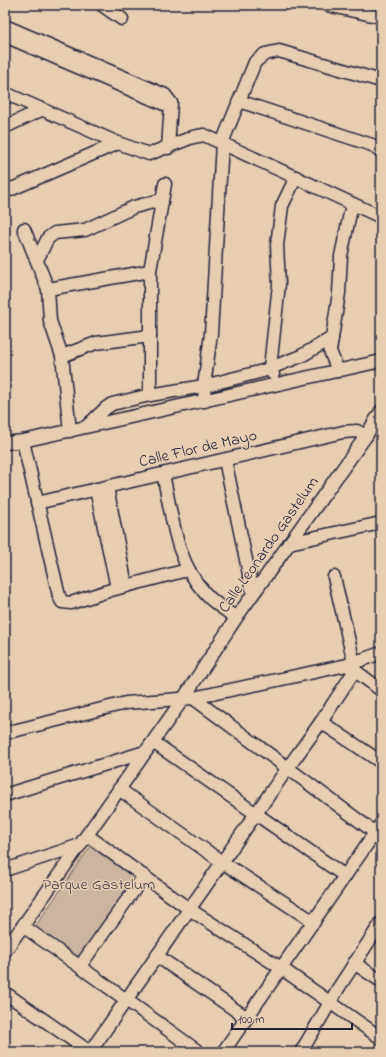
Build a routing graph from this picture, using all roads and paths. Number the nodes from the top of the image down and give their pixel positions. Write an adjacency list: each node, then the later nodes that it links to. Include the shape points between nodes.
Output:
1 (102, 5): 5 (street)
2 (327, 5): 3 (street)
3 (351, 8): 4 (street)
4 (381, 17)
5 (122, 19)
6 (5, 26): 11 (street, via 165,95)
7 (5, 36): 11 (street, via 164,104)
8 (381, 81): 10 (street, via 279,51 265,54 255,62)
9 (5, 93): 12 (street)
10 (239, 101): 15 (street); 17 (street, via 372,145)
11 (170, 103): 16 (street)
12 (43, 110): 13 (street); 14 (street)
13 (5, 127)
14 (118, 143): 16 (street, via 149,154); 20 (street)
15 (222, 143): 16 (street, via 204,135); 18 (street); 35 (street, via 211,334)
16 (168, 148)
17 (381, 151)
18 (296, 178): 22 (street); 32 (street, via 282,206 277,244 279,284)
19 (165, 184): 21 (street)
20 (5, 192)
21 (161, 200): 25 (street, via 134,207 85,230 55,233 48,238); 26 (street)
22 (352, 204): 23 (street); 29 (street, via 341,256)
23 (381, 217)
24 (24, 229): 25 (street)
25 (37, 260): 27 (street)
26 (150, 271): 27 (street); 28 (street)
27 (48, 288): 30 (street, via 50,321)
28 (150, 336): 30 (street, via 96,343); 36 (street)
29 (332, 338): 32 (street, via 301,356); 33 (street, via 330,351)
30 (62, 356): 40 (street)
31 (381, 361): 33 (street)
32 (270, 368): 34 (street); 35 (street)
33 (338, 371): 34 (street)
34 (276, 385): 37 (street)
35 (204, 386): 36 (street); 37 (street)
36 (150, 395): 39 (street, via 106,408)
37 (205, 401): 39 (street)
38 (381, 411): 41 (street, Calle Leonardo Gastelum)
39 (85, 428): 40 (street)
40 (70, 430): 42 (street)
41 (366, 436): 44 (street, Calle Flor de Mayo, via 357,431 343,432); 49 (street, Calle Leonardo Gastelum)
42 (23, 441): 43 (street); 47 (street)
43 (5, 443)
44 (225, 460): 45 (street, Calle Flor de Mayo); 53 (street)
45 (163, 474): 46 (street, Calle Flor de Mayo); 50 (street, via 179,547)
46 (101, 488): 47 (street, Calle Flor de Mayo); 52 (street)
47 (37, 503): 52 (street, via 62,602 71,603)
48 (381, 523): 49 (street)
49 (289, 543): 53 (street, Calle Leonardo Gastelum)
50 (187, 570): 52 (street); 54 (street, via 205,594)
51 (334, 577): 56 (street)
52 (122, 587)
53 (253, 593): 54 (street, Calle Leonardo Gastelum)
54 (236, 618): 58 (street, Calle Leonardo Gastelum)
55 (381, 653): 56 (street)
56 (352, 666): 57 (street); 58 (street); 59 (street)
57 (381, 690)
58 (188, 698): 60 (street, via 126,703); 61 (street, Calle Leonardo Gastelum); 64 (street)
59 (321, 722): 63 (street); 64 (street)
60 (5, 733)
61 (153, 742): 62 (street, Calle Leonardo Gastelum); 67 (street)
62 (145, 752): 65 (street, Calle Leonardo Gastelum); 66 (street)
63 (381, 762)
64 (287, 769): 67 (street); 68 (street)
65 (120, 789): 69 (street, Calle Leonardo Gastelum); 70 (street)
66 (5, 796)
67 (255, 814): 70 (street); 73 (street)
68 (379, 831): 73 (street)
69 (83, 840): 71 (street); 72 (street); 77 (street, Calle Leonardo Gastelum)
70 (222, 862): 74 (street); 75 (street)
71 (5, 870)
72 (144, 876): 74 (street); 81 (street)
73 (345, 876): 75 (street)
74 (189, 909): 79 (street); 82 (street)
75 (314, 922): 82 (street)
76 (381, 923): 80 (street)
77 (23, 926): 78 (street, Calle Leonardo Gastelum); 81 (street)
78 (5, 951)
79 (156, 956): 85 (street); 87 (street)
80 (354, 964): 83 (street); 86 (street)
81 (80, 966): 85 (street)
82 (281, 968): 86 (street); 87 (street)
83 (381, 981)
84 (5, 993): 89 (street)
85 (126, 1000): 89 (street); 90 (street)
86 (330, 1003): 88 (street); 92 (street)
87 (247, 1018): 91 (street)
88 (381, 1038)
89 (90, 1052)
90 (199, 1052)
91 (223, 1052)
92 (301, 1052)

